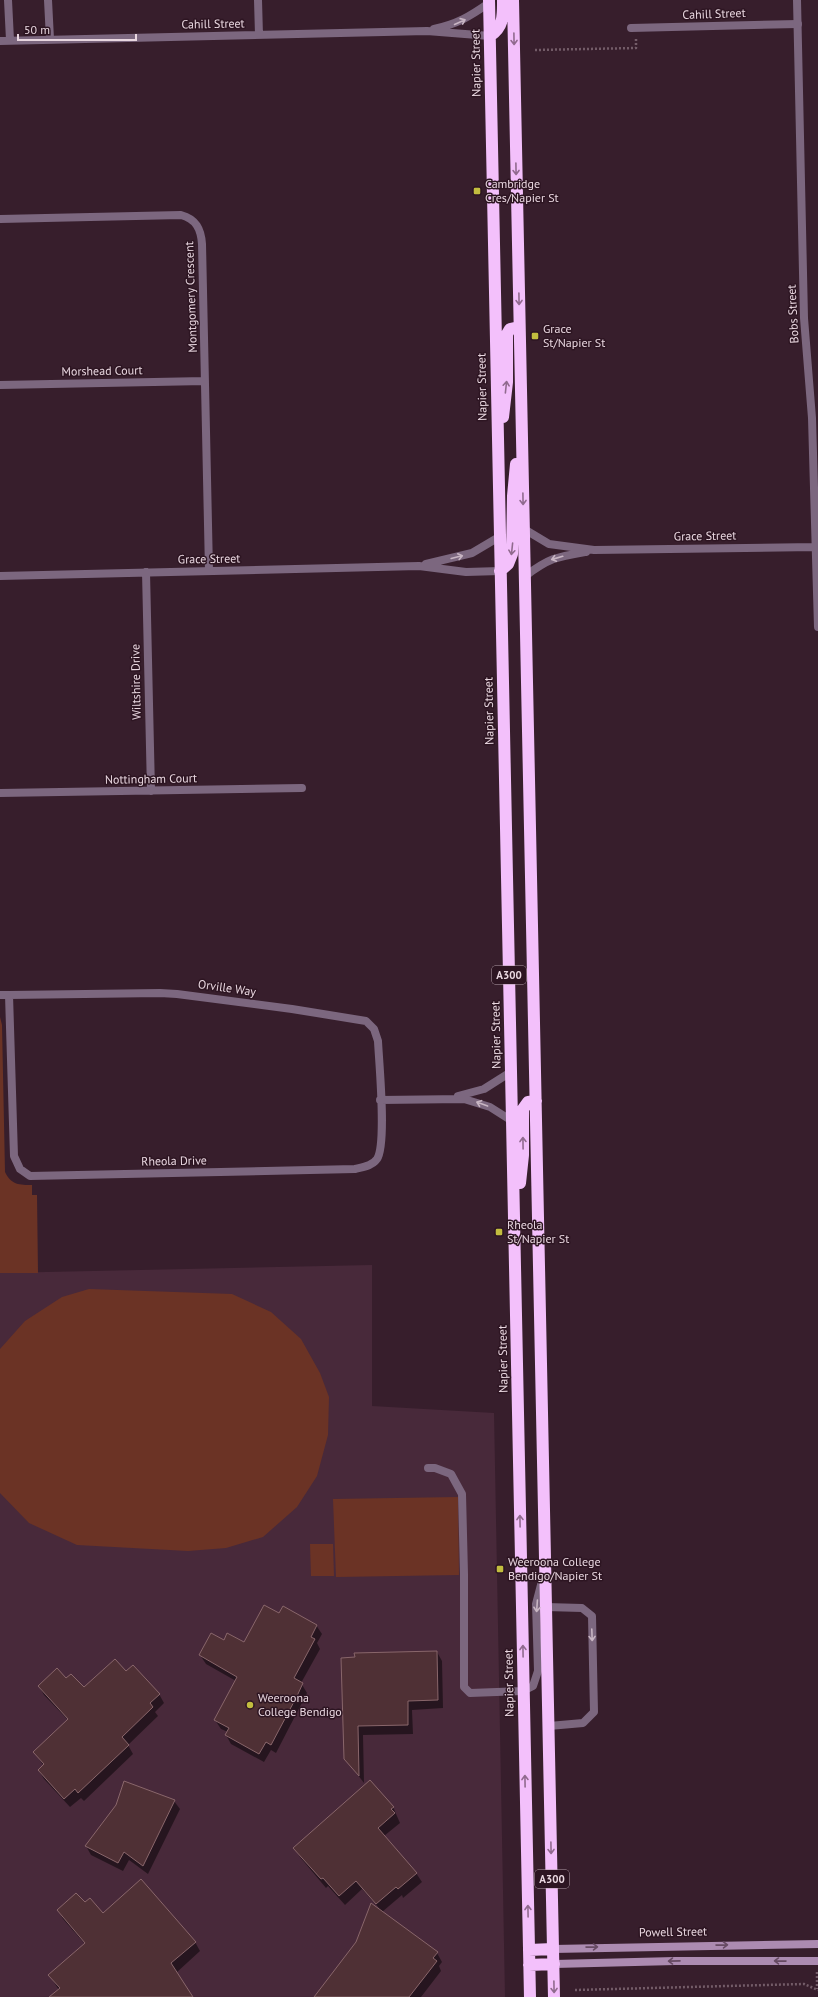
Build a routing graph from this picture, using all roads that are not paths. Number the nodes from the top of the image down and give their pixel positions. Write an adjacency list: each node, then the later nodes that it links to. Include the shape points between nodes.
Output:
1 (8, 0): 13 (street)
2 (48, 0): 14 (street)
3 (258, 0): 11 (street)
4 (503, 0): 12 (highway, via 502,22)
5 (513, 0): 17 (highway, A300, one-way to 17)
6 (797, 0): 8 (street, Bobs Street)
7 (489, 2): 10 (street, Cahill Street, one-way to 7, via 466,19); 12 (highway, Napier Street / A300)
8 (798, 24): 9 (street, Cahill Street); 24 (street, Bobs Street, via 804,318 811,398)
9 (634, 28)
10 (427, 31): 11 (street, Cahill Street); 12 (street, Cahill Street)
11 (259, 34): 14 (street, Cahill Street)
12 (490, 36): 21 (highway, Napier Street / A300)
13 (10, 40): 14 (street, Cahill Street); 15 (street, Cahill Street)
14 (50, 40)
15 (0, 41)
16 (0, 219): 18 (street, Montgomery Crescent, via 181,215 189,217 199,228 201,236)
17 (519, 327): 20 (highway, A300); 21 (highway, one-way to 17, via 507,382 506,334 510,329)
18 (205, 381): 19 (street, Morshead Court); 27 (street, Montgomery Crescent)
19 (0, 385)
20 (521, 413): 22 (highway, A300, one-way to 22); 28 (highway, one-way to 28, via 513,496 512,554 508,564)
21 (498, 468): 23 (highway, Napier Street / A300)
22 (524, 529): 25 (street, Grace Street, via 549,544); 31 (highway, A300)
23 (499, 537): 26 (street, Grace Street, one-way to 23, via 472,553); 28 (highway, Napier Street / A300)
24 (816, 547): 25 (street, Grace Street); 32 (street, Bobs Street)
25 (594, 550): 31 (street, Grace Street, one-way to 31, via 545,561)
26 (419, 566): 27 (street, Grace Street); 28 (street, Grace Street, via 466,572)
27 (209, 570): 29 (street, Grace Street)
28 (500, 571): 38 (highway, Napier Street / A300)
29 (146, 572): 30 (street, Grace Street); 34 (street, Wiltshire Drive)
30 (0, 576)
31 (524, 577): 41 (highway, A300)
32 (818, 626)
33 (302, 788): 34 (street, Nottingham Court)
34 (151, 791): 35 (street, Nottingham Court)
35 (0, 793)
36 (0, 995): 37 (street, Orville Way)
37 (9, 995): 40 (street, Orville Way, via 177,994 357,1019 370,1024 376,1034); 40 (street, Rheola Drive, via 14,1156 20,1170 30,1176 363,1167 370,1165 379,1155)
38 (511, 1072): 39 (street, via 484,1089); 42 (highway, Napier Street / A300)
39 (447, 1098): 40 (street); 42 (street, one-way to 39, via 477,1102)
40 (380, 1100)
41 (536, 1101): 43 (highway, one-way to 41, via 523,1155 523,1109 528,1102); 45 (highway, A300)
42 (512, 1121): 43 (highway, Napier Street / A300)
43 (514, 1224): 47 (highway, Napier Street / A300, one-way to 43)
44 (428, 1468): 47 (street, via 451,1474 462,1494 464,1687 470,1693)
45 (546, 1568): 46 (highway, A300); 47 (street, one-way to 47, via 536,1604 537,1677 533,1686)
46 (546, 1607): 48 (highway, A300); 48 (street, one-way to 48, via 582,1608 592,1616 594,1712 583,1723)
47 (523, 1691): 51 (highway, Napier Street / A300, one-way to 47)
48 (549, 1726): 50 (highway, A300, one-way to 50)
49 (817, 1943): 50 (street, Powell Street, one-way to 49)
50 (553, 1949): 51 (highway, Powell Street); 52 (highway, A300)
51 (529, 1950): 53 (highway, Napier Street / A300)
52 (554, 1964): 53 (highway); 54 (street, one-way to 52, via 682,1961); 56 (highway, A300, one-way to 56)
53 (529, 1965): 55 (highway, Napier Street / A300)
54 (817, 1965)
55 (530, 1997)
56 (554, 1997)

